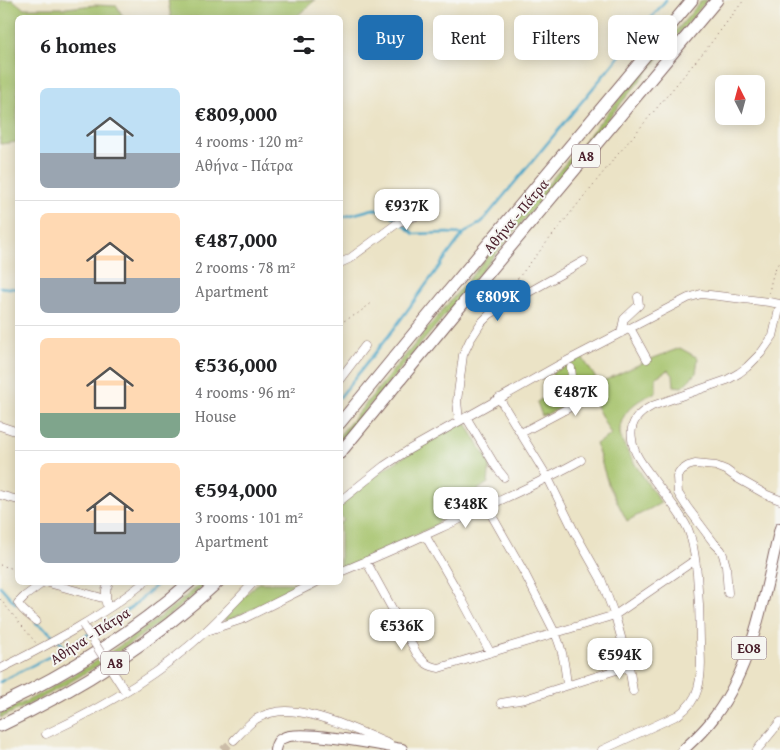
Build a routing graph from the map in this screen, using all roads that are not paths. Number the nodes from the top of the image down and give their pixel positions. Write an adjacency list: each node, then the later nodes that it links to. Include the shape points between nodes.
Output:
1 (692, 0): 15 (highway, Αθήνα - Πάτρα / Α8)
2 (717, 0): 20 (highway, Αθήνα - Πάτρα / Α8)
3 (425, 213): 5 (street, via 399,222)
4 (584, 261): 16 (street, via 490,314 481,323 463,355 457,401)
5 (343, 262)
6 (638, 297): 9 (street, via 639,305 624,319)
7 (780, 305): 8 (street, via 701,294); 31 (street, via 773,336 739,374 652,406 636,417 632,428 640,462 681,516 692,538)
8 (630, 328): 9 (street); 11 (street)
9 (621, 333): 14 (street)
10 (365, 346): 13 (street)
11 (647, 359)
12 (571, 368): 19 (street, via 574,405)
13 (343, 375)
14 (499, 398): 16 (street); 19 (street)
15 (343, 419)
16 (463, 419): 22 (street); 26 (street, via 384,466)
17 (0, 426): 18 (street)
18 (15, 431)
19 (521, 434): 23 (street)
20 (343, 449)
21 (581, 460): 23 (street)
22 (504, 477)
23 (548, 478): 28 (street); 45 (street, via 601,579)
24 (0, 495): 25 (street)
25 (15, 499)
26 (343, 499)
27 (780, 500): 42 (street, via 716,466 695,464 679,472 678,493 724,555)
28 (487, 507): 30 (street); 49 (street)
29 (780, 528): 65 (main road, ΕΟ8, via 743,666 715,716)
30 (425, 535): 32 (street); 50 (street)
31 (695, 560): 45 (street); 64 (street, via 701,666 695,696 678,715)
32 (366, 561): 33 (street); 50 (street, via 411,644 425,663 440,668)
33 (343, 571)
34 (41, 585): 46 (street, via 18,603)
35 (56, 585): 43 (street)
36 (108, 585): 43 (street)
37 (141, 585): 44 (street)
38 (186, 585): 57 (highway, Αθήνα - Πάτρα / Α8, via 106,646 58,676)
39 (215, 585): 59 (highway, Α8, via 177,618 116,662 51,701)
40 (251, 585): 48 (street)
41 (311, 585): 48 (street, via 243,619)
42 (728, 593)
43 (106, 599): 44 (street)
44 (105, 611): 47 (street)
45 (615, 614): 49 (street); 51 (street)
46 (36, 621)
47 (83, 625): 52 (street, via 36,646); 54 (street, bridge)
48 (205, 632): 54 (street, via 158,670)
49 (555, 633): 50 (street); 53 (street)
50 (490, 652)
51 (629, 666): 53 (street); 55 (street)
52 (0, 669)
53 (567, 684): 56 (street, via 525,699)
54 (125, 691): 60 (street, via 90,713)
55 (633, 691)
56 (502, 703)
57 (0, 705)
58 (780, 722): 66 (street)
59 (0, 726)
60 (46, 734)
61 (234, 740): 63 (street, via 256,719 286,711 330,721)
62 (275, 750): 63 (main road, via 279,740 295,735)
63 (403, 750)
64 (602, 750)
65 (683, 750)
66 (757, 750)

